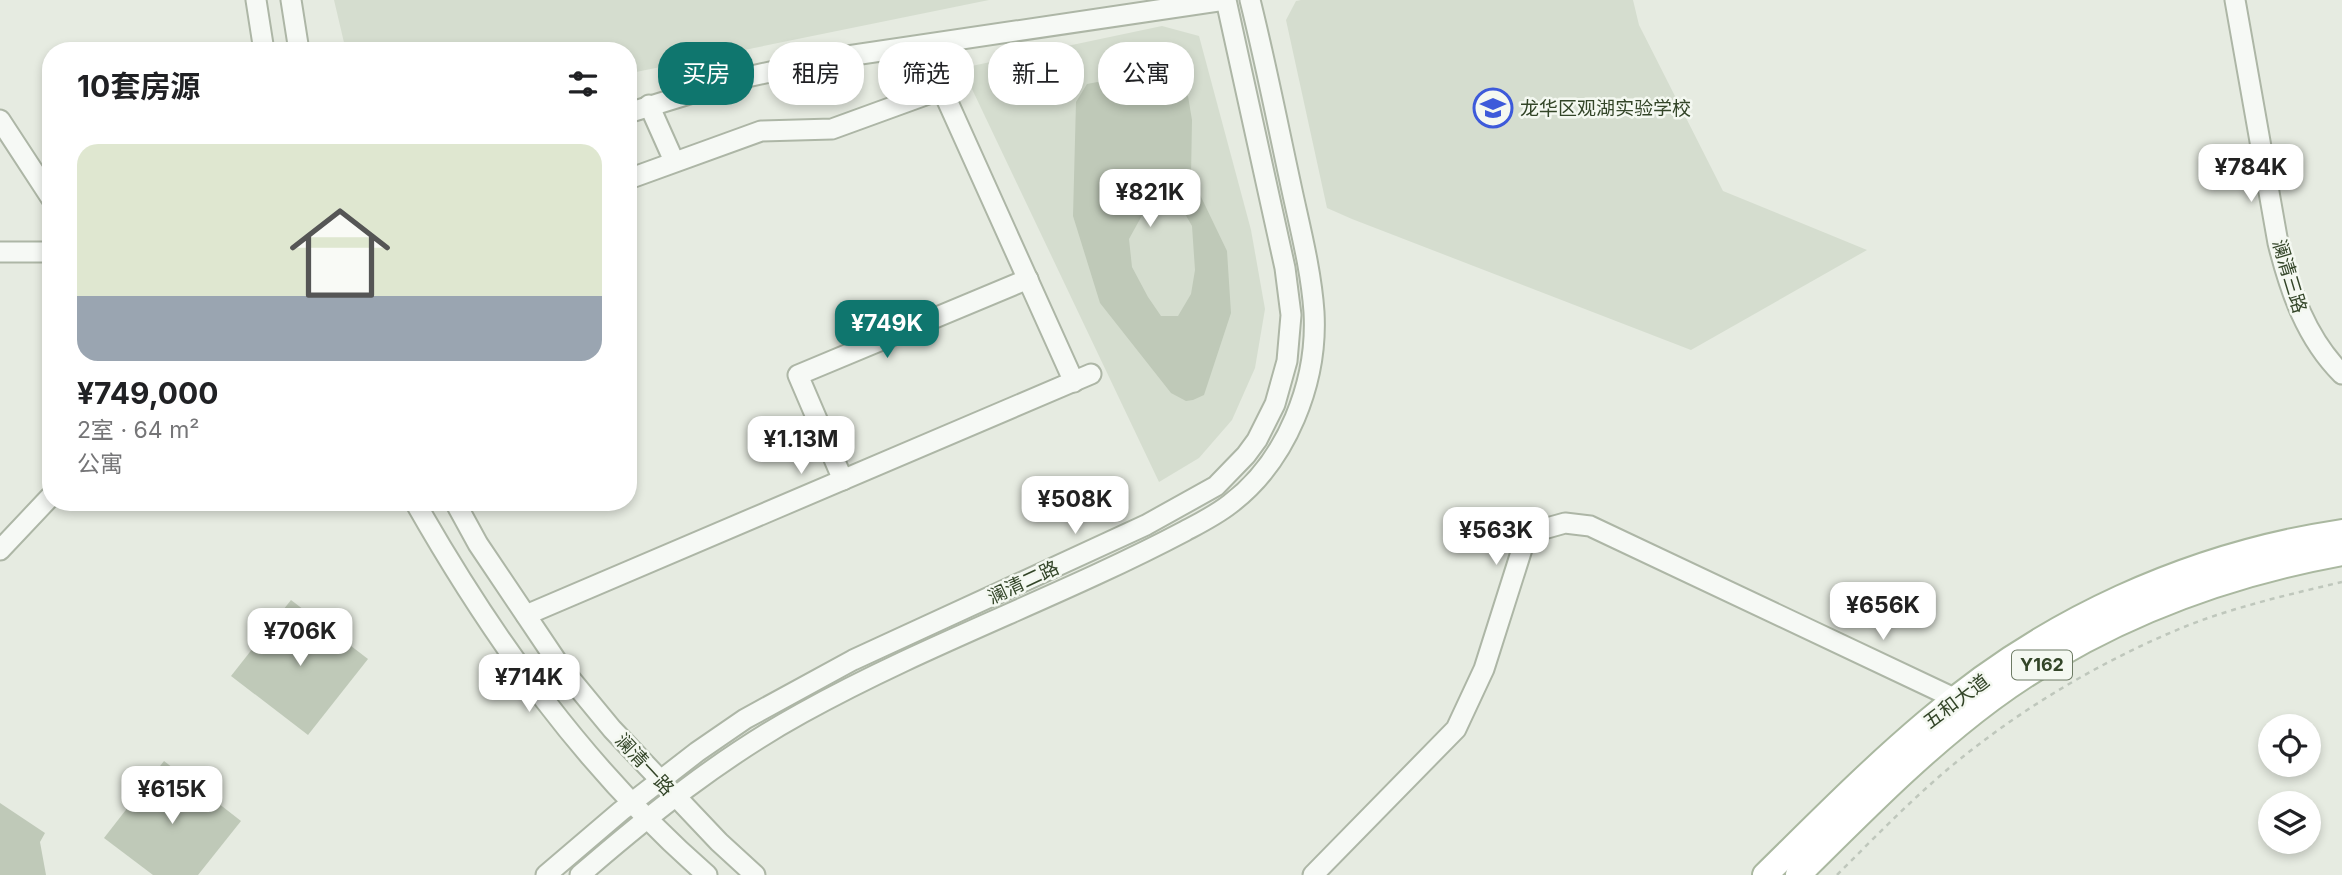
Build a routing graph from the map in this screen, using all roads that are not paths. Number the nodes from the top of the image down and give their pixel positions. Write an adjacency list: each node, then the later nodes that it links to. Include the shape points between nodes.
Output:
1 (256, 0): 6 (street)
2 (291, 0): 7 (street)
3 (1226, 0): 8 (street, via 834,58 738,79); 27 (street, 澜清二路, via 1285,268 1291,315 1287,361 1275,404 1257,440 1216,486 1198,498 853,660 745,719)
4 (1250, 0): 28 (street, 澜清二路, via 1308,264 1314,314 1305,388 1288,433 1265,470 1230,504 1202,522 851,687 757,739)
5 (2235, 0): 17 (street, 澜清三路, via 2287,279 2305,325)
6 (263, 42)
7 (298, 42)
8 (649, 106): 9 (street); 11 (street)
9 (637, 110)
10 (0, 120): 13 (street)
11 (674, 161): 12 (street); 16 (street, via 761,131 832,130 942,89)
12 (637, 176)
13 (42, 184)
14 (42, 251): 15 (street)
15 (0, 252)
16 (1028, 279): 18 (street, via 798,375); 18 (street, via 1083,378)
17 (2342, 374)
18 (843, 480): 25 (street)
19 (42, 506): 23 (street)
20 (420, 511): 29 (street, 澜清一路, via 533,687)
21 (459, 511): 25 (street, 澜清一路)
22 (2342, 532): 26 (main road, 五和大道 / Y162, via 2260,549 2145,586 2040,640)
23 (0, 550)
24 (2342, 553): 37 (main road, 五和大道 / Y162, via 2201,588 2126,619 2050,660 1943,737)
25 (526, 615): 27 (street, 澜清一路, via 560,666)
26 (1956, 699): 35 (street, via 1590,526 1564,523 1540,530 1523,547 1484,668 1455,729); 36 (main road, 五和大道 / Y162, via 1874,769)
27 (661, 780): 28 (street, 澜清一路); 29 (street, 澜清二路)
28 (676, 797): 30 (street, 澜清二路); 34 (street, 澜清一路)
29 (632, 802): 30 (street, 澜清一路); 31 (street, 澜清二路)
30 (646, 820): 32 (street, 澜清二路); 33 (street, 澜清一路)
31 (546, 875)
32 (580, 875)
33 (707, 875)
34 (755, 875)
35 (1313, 875)
36 (1765, 875)
37 (1798, 875)

